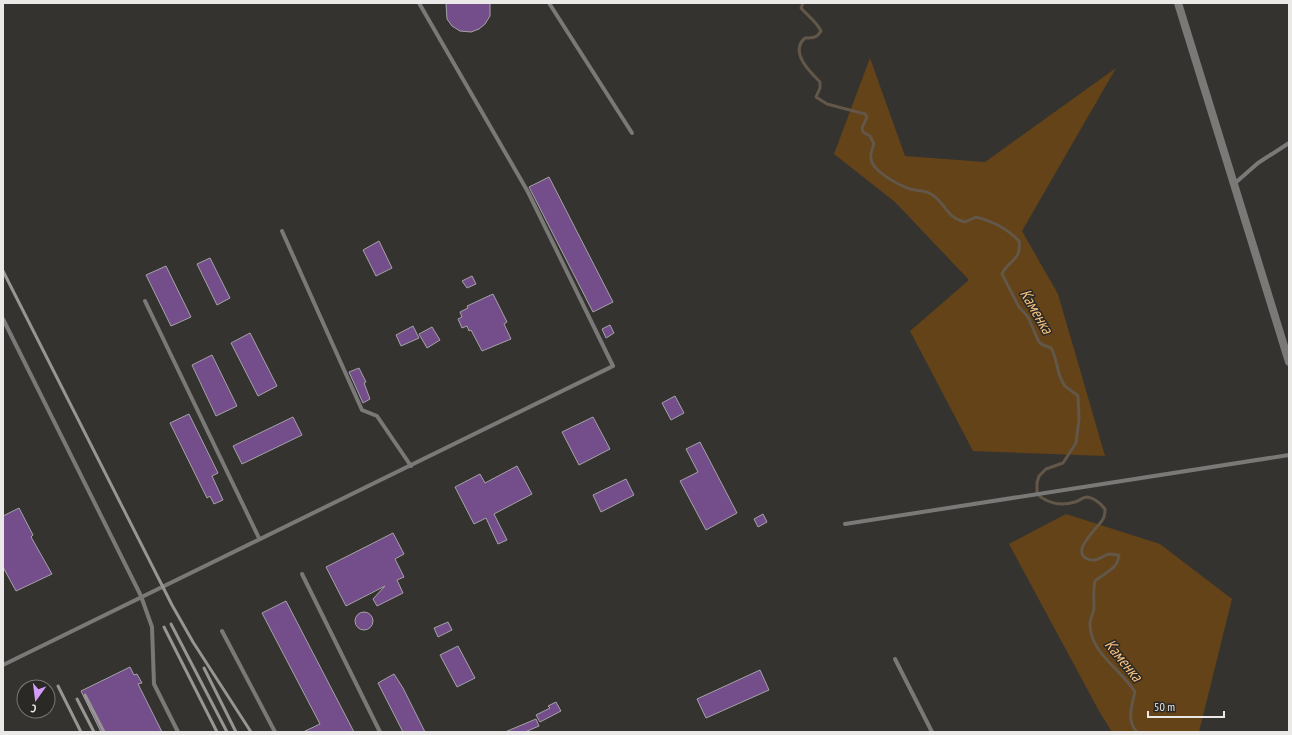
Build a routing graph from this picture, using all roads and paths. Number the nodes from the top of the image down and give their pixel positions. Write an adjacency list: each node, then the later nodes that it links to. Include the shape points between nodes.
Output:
1 (419, 3): 12 (lane, via 528,192 613,366)
2 (549, 3): 4 (lane)
3 (1178, 3): 6 (street)
4 (632, 133)
5 (1289, 143): 6 (lane, via 1258,163)
6 (1234, 185): 10 (street)
7 (282, 231): 12 (lane, via 362,410 377,416)
8 (145, 301): 14 (lane)
9 (3, 319): 16 (lane)
10 (1289, 362)
11 (1289, 455): 13 (lane)
12 (411, 466): 14 (lane)
13 (845, 524)
14 (259, 538): 16 (lane)
15 (302, 574): 22 (lane)
16 (141, 596): 19 (lane); 20 (lane, via 152,627 154,684)
17 (222, 631): 21 (lane)
18 (896, 659): 23 (lane)
19 (3, 665)
20 (178, 732)
21 (275, 732)
22 (380, 732)
23 (932, 732)

